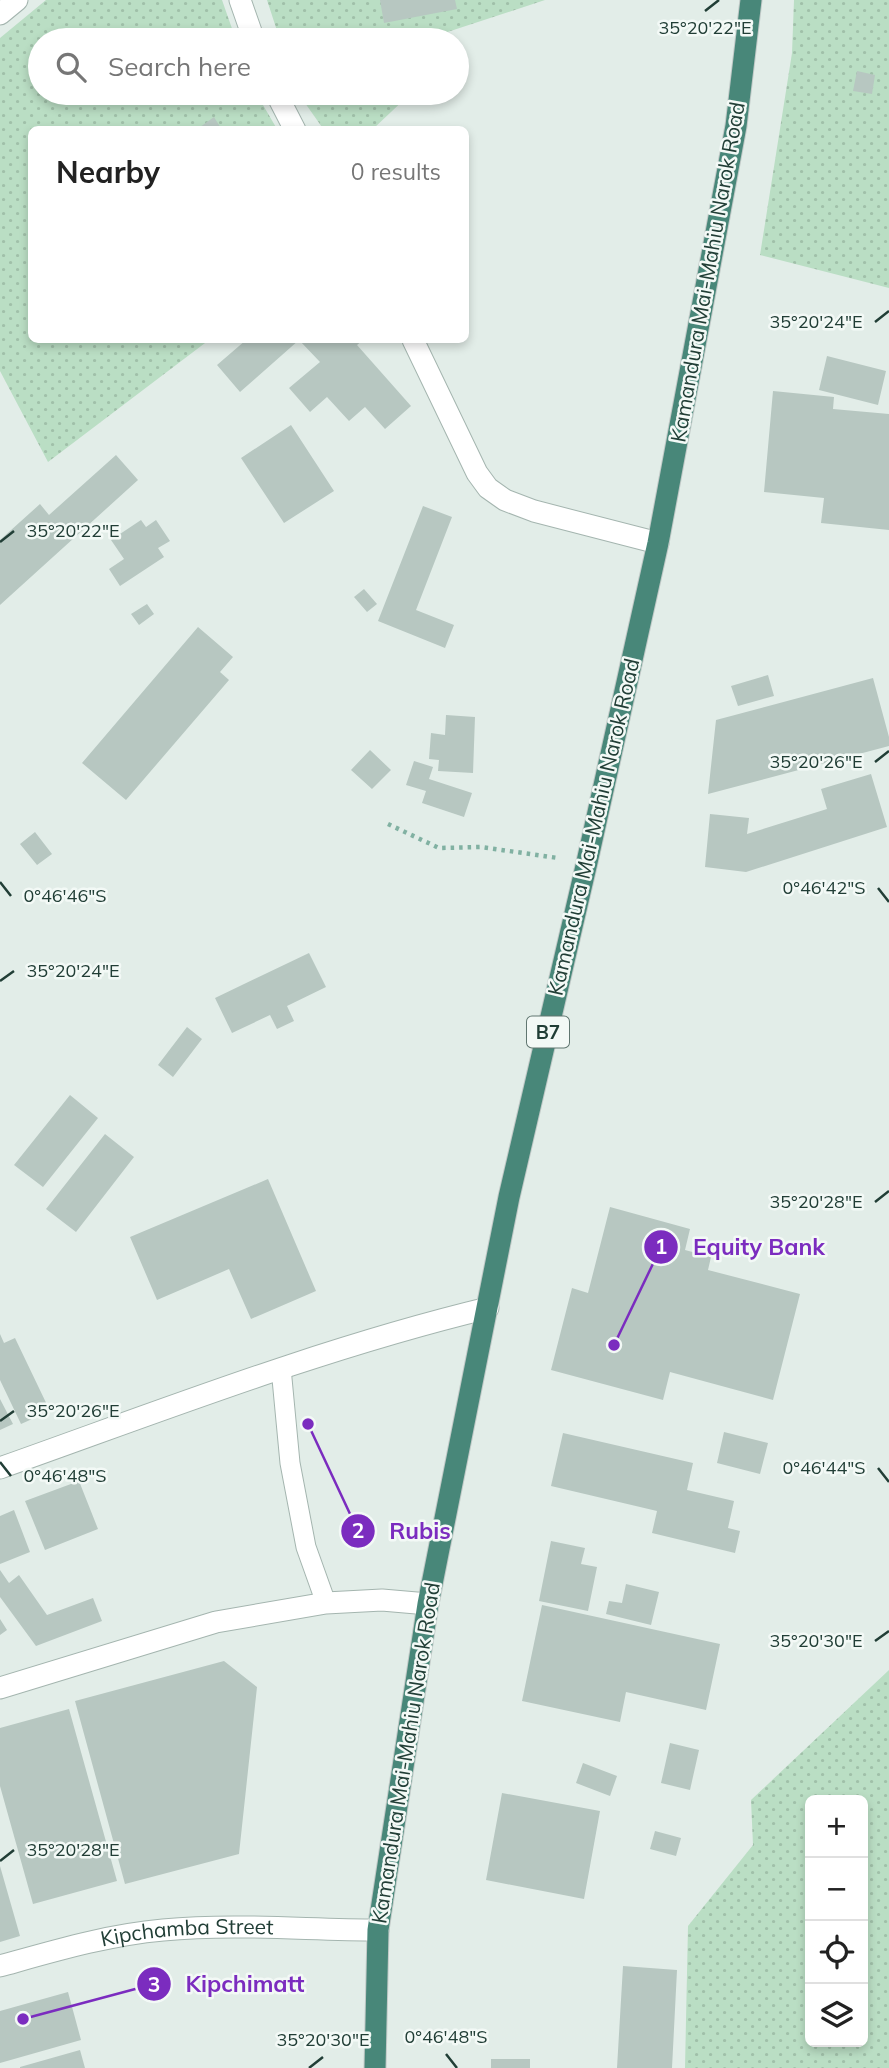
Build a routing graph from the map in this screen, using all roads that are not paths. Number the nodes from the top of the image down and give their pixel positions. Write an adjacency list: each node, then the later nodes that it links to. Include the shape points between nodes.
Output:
1 (17, 0): 4 (street)
2 (240, 0): 5 (street)
3 (751, 0): 9 (highway, Kamandura Mai-Mahiu Narok Road / B7, via 737,126)
4 (0, 14)
5 (250, 28)
6 (282, 105): 7 (street)
7 (293, 126)
8 (414, 343): 9 (street, via 488,488 534,511)
9 (658, 543): 10 (highway, Kamandura Mai-Mahiu Narok Road / B7)
10 (488, 1308): 11 (street); 14 (highway, Kamandura Mai-Mahiu Narok Road / B7)
11 (281, 1368): 12 (street); 13 (lane, via 290,1463 306,1547)
12 (0, 1468)
13 (326, 1603): 14 (street, via 382,1600); 15 (street, via 216,1622)
14 (428, 1604): 16 (highway, Kamandura Mai-Mahiu Narok Road / B7)
15 (0, 1688)
16 (378, 1930): 17 (street, Kipchamba Street, via 220,1926 162,1930 90,1941); 18 (highway, Kamandura Mai-Mahiu Narok Road / B7)
17 (0, 1966)
18 (374, 2068)

